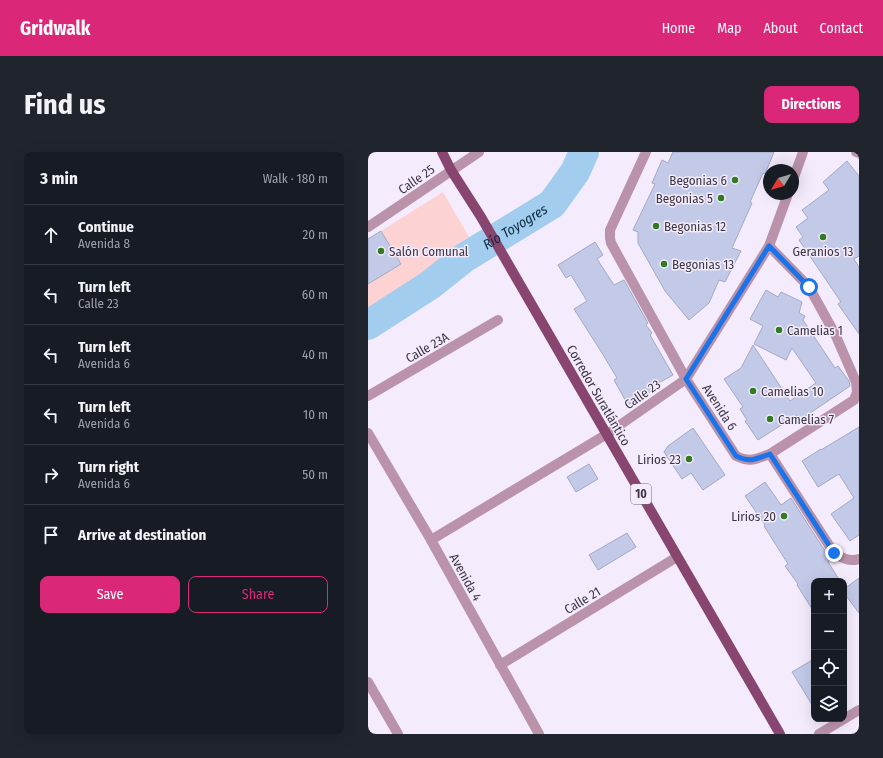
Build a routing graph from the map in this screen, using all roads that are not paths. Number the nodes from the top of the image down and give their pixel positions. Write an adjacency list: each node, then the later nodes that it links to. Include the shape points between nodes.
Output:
1 (442, 152): 6 (main road, Corredor Suratlántico / 10)
2 (479, 152): 6 (street, Calle 25)
3 (646, 152): 11 (street, Avenida 6, via 610,230 611,244)
4 (803, 152): 5 (street)
5 (799, 164)
6 (451, 170): 8 (street, Calle 25); 14 (main road, Corredor Suratlántico / 10, via 481,217)
7 (786, 200): 9 (street, Calle 23)
8 (368, 227)
9 (769, 246): 11 (street, Calle 23); 15 (street, via 809,287 835,334 856,382 857,392 854,400)
10 (498, 320): 12 (street, Calle 23A)
11 (686, 379): 14 (street, Calle 23); 15 (street, Avenida 6, via 736,456 753,460)
12 (368, 396)
13 (368, 433): 16 (street, Avenida 4)
14 (606, 434): 16 (street, Calle 23); 17 (main road, Corredor Suratlántico / 10)
15 (770, 454): 18 (street, via 834,553 843,559)
16 (430, 540): 19 (street, Avenida 4)
17 (677, 557): 19 (street, Calle 21); 24 (main road, Corredor Suratlántico / 10)
18 (859, 559)
19 (500, 665): 23 (street, Avenida 4)
20 (368, 682): 22 (street)
21 (859, 710): 25 (street)
22 (398, 734)
23 (539, 734)
24 (780, 734)
25 (819, 734)

